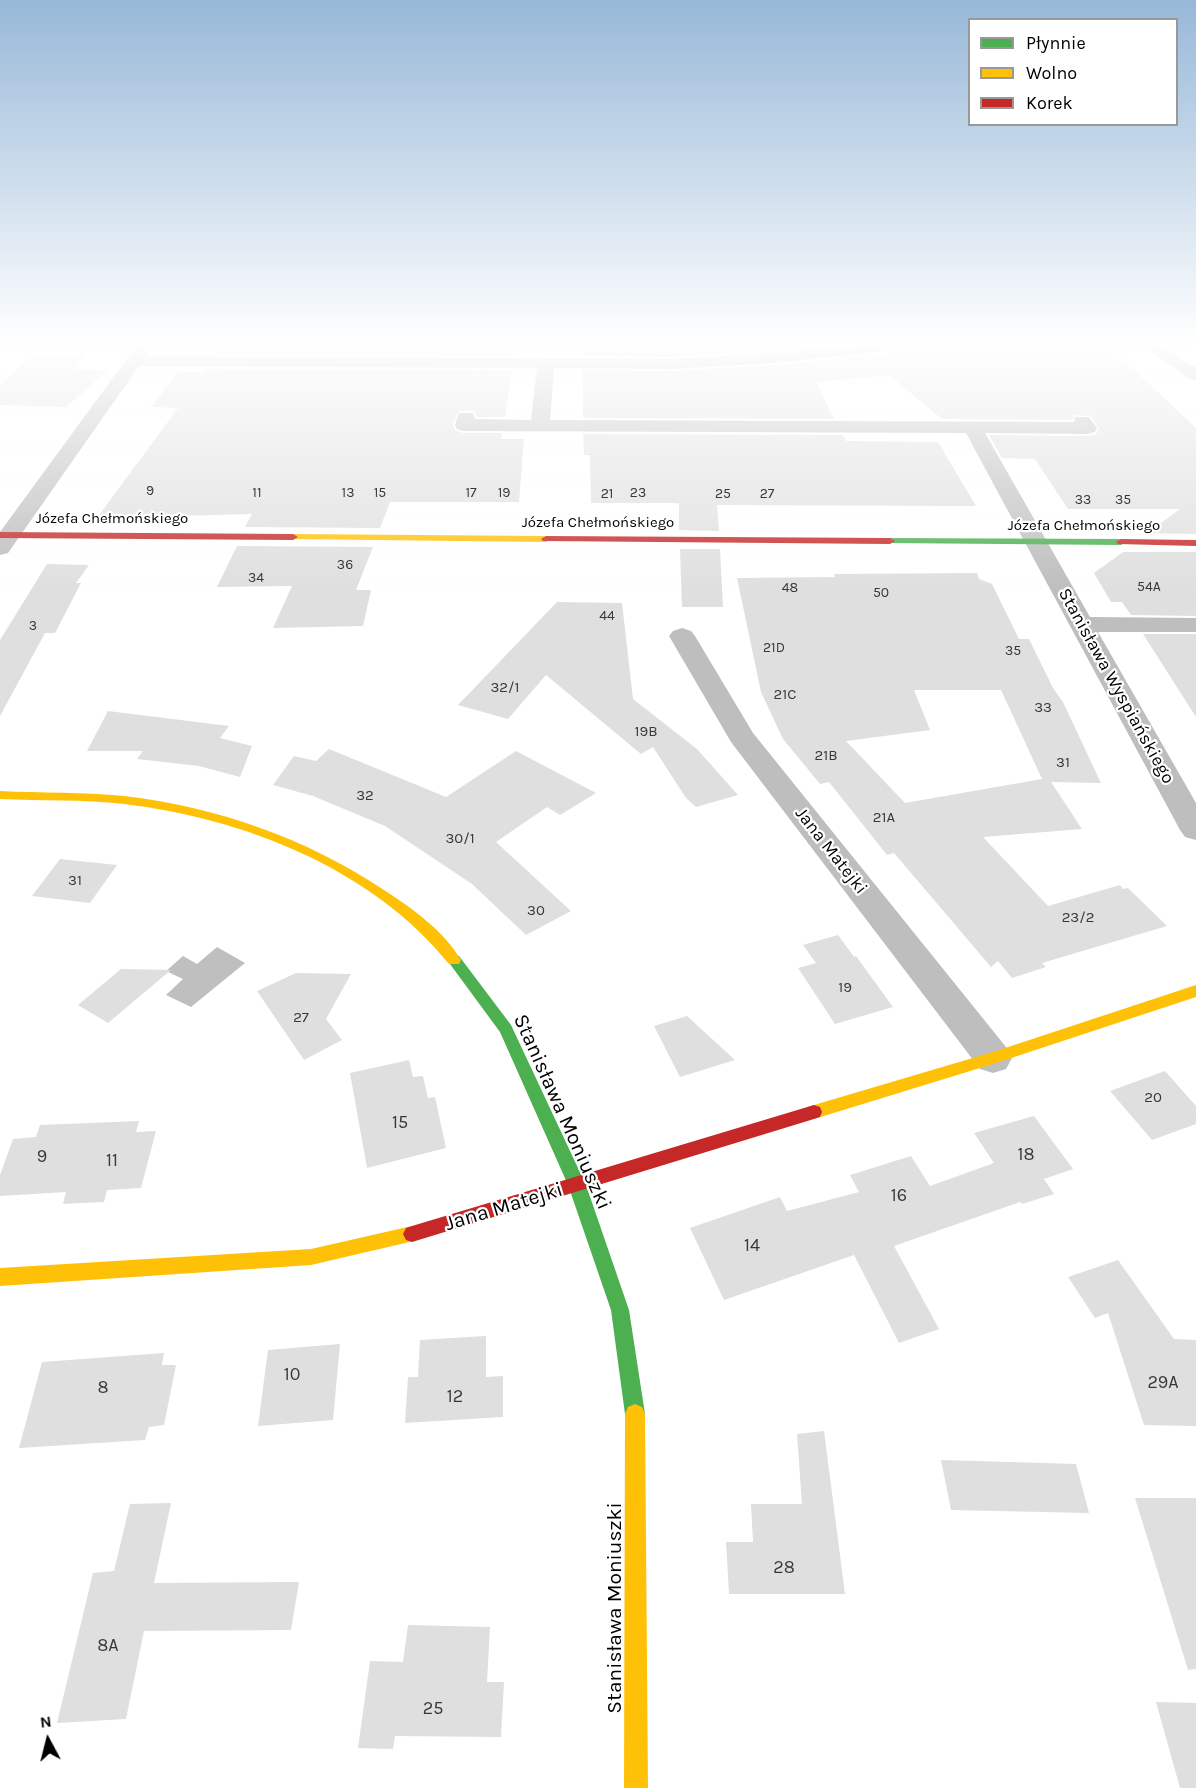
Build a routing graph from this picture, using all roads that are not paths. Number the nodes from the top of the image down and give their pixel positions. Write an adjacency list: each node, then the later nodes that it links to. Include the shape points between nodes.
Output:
1 (88, 423): 6 (street)
2 (464, 423): 4 (street)
3 (1084, 423): 5 (street, via 1088,428)
4 (540, 426): 5 (street)
5 (974, 428): 7 (street, Stanisława Wyspiańskiego)
6 (3, 539): 7 (street, Józefa Chełmońskiego)
7 (1036, 542): 8 (street, Józefa Chełmońskiego); 9 (street, Stanisława Wyspiańskiego)
8 (1196, 543)
9 (1081, 624): 10 (street); 13 (street, Stanisława Wyspiańskiego)
10 (1196, 625)
11 (682, 636): 15 (street, Jana Matejki, via 741,736)
12 (0, 795): 16 (street, Stanisława Moniuszki, via 123,800 212,816 287,842 369,884 426,928 468,976 506,1029)
13 (1196, 830)
14 (1196, 991): 15 (street, Jana Matejki)
15 (993, 1058): 16 (street, Jana Matejki)
16 (577, 1185): 17 (street, Jana Matejki, via 419,1232 311,1257); 18 (street, Stanisława Moniuszki, via 620,1310 634,1415)
17 (0, 1277)
18 (636, 1788)

